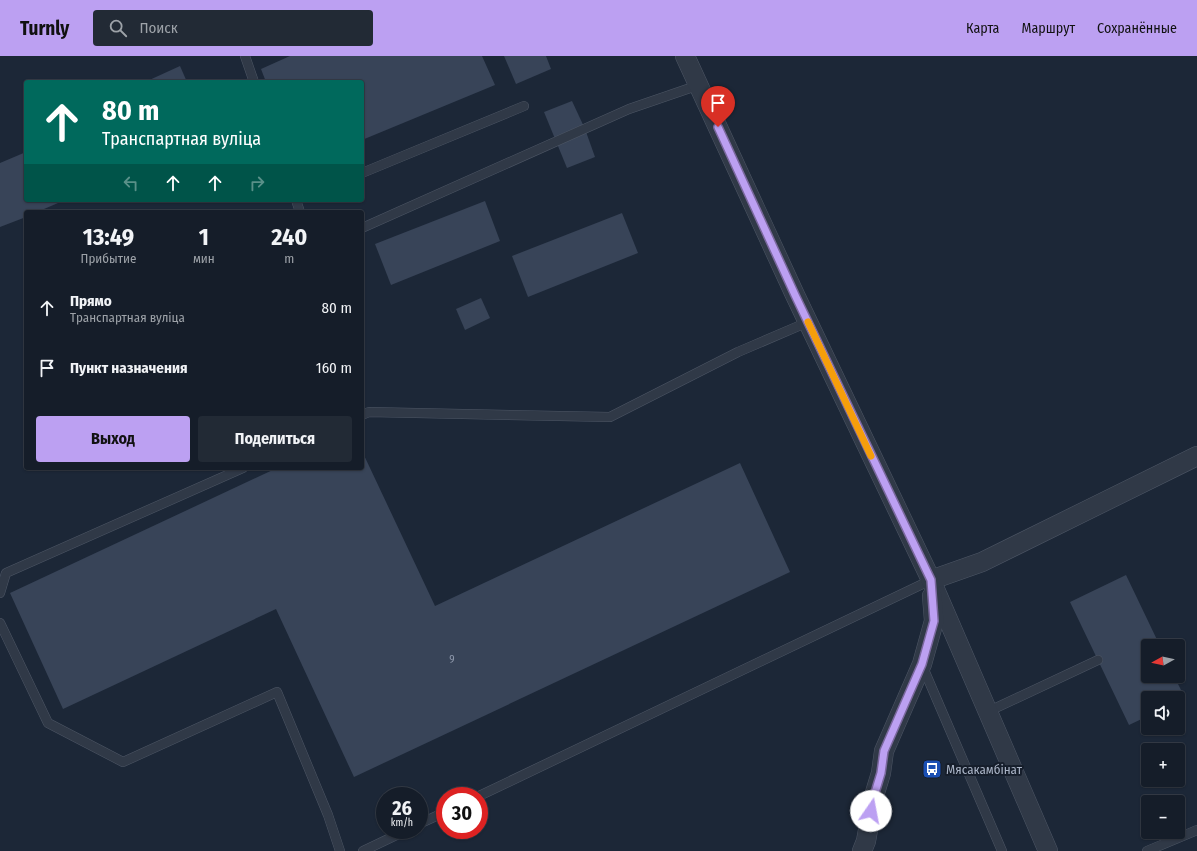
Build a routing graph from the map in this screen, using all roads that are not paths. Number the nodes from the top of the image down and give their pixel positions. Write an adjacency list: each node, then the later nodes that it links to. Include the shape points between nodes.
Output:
1 (244, 56): 3 (lane)
2 (686, 56): 4 (street)
3 (253, 80)
4 (699, 85): 7 (lane, via 629,109); 8 (street)
5 (524, 106): 6 (lane)
6 (364, 172)
7 (364, 227)
8 (808, 322): 9 (lane, via 738,352 610,417 369,412); 12 (street)
9 (364, 414)
10 (1197, 456): 12 (street, via 982,562)
11 (238, 470): 13 (lane, via 6,573)
12 (931, 580): 16 (street, via 934,621); 17 (street); 18 (lane)
13 (0, 593)
14 (0, 623): 21 (lane, via 48,723 123,762 277,692 328,815)
15 (1098, 660): 17 (lane)
16 (922, 664): 23 (street, via 884,751); 24 (lane)
17 (988, 712): 25 (street)
18 (488, 792)
19 (1197, 830): 26 (lane)
20 (388, 839): 22 (lane)
21 (340, 851)
22 (363, 851)
23 (862, 851)
24 (1002, 851)
25 (1048, 851)
26 (1148, 851)

